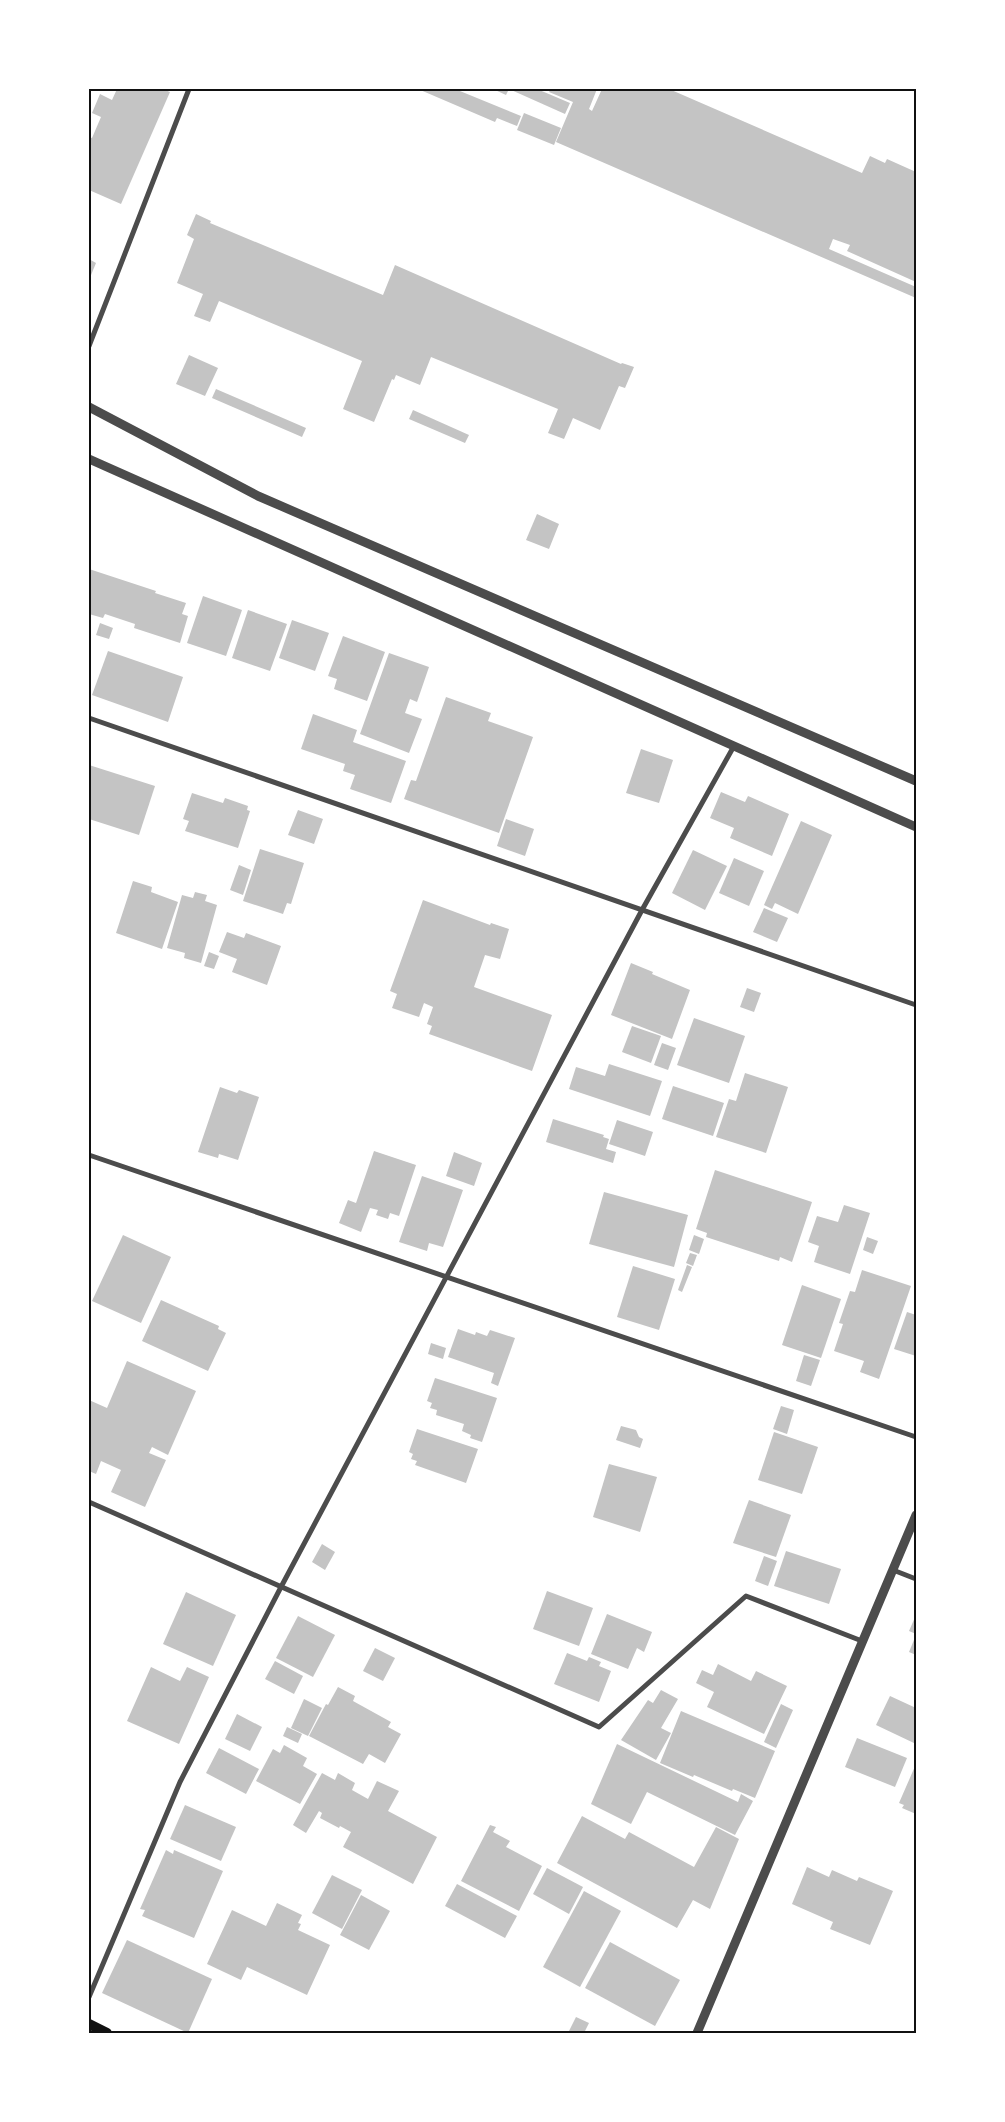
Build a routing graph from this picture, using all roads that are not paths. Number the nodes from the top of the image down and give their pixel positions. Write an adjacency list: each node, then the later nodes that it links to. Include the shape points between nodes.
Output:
1 (189, 89): 2 (street)
2 (89, 346)
3 (89, 408): 7 (street, via 258,496)
4 (89, 459): 6 (street)
5 (89, 718): 9 (street)
6 (734, 746): 8 (street); 9 (street)
7 (916, 781)
8 (916, 827)
9 (642, 910): 10 (street); 12 (street)
10 (916, 1005)
11 (89, 1155): 12 (street)
12 (448, 1277): 13 (street); 18 (street)
13 (916, 1437)
14 (89, 1502): 18 (street)
15 (916, 1515): 16 (street)
16 (893, 1570): 17 (street); 19 (street)
17 (916, 1579)
18 (281, 1587): 19 (street, via 599,1726 746,1596); 20 (street, via 180,1782)
19 (862, 1641): 23 (street)
20 (89, 1997)
21 (89, 2024): 22 (main road)
22 (107, 2033)
23 (697, 2033)

